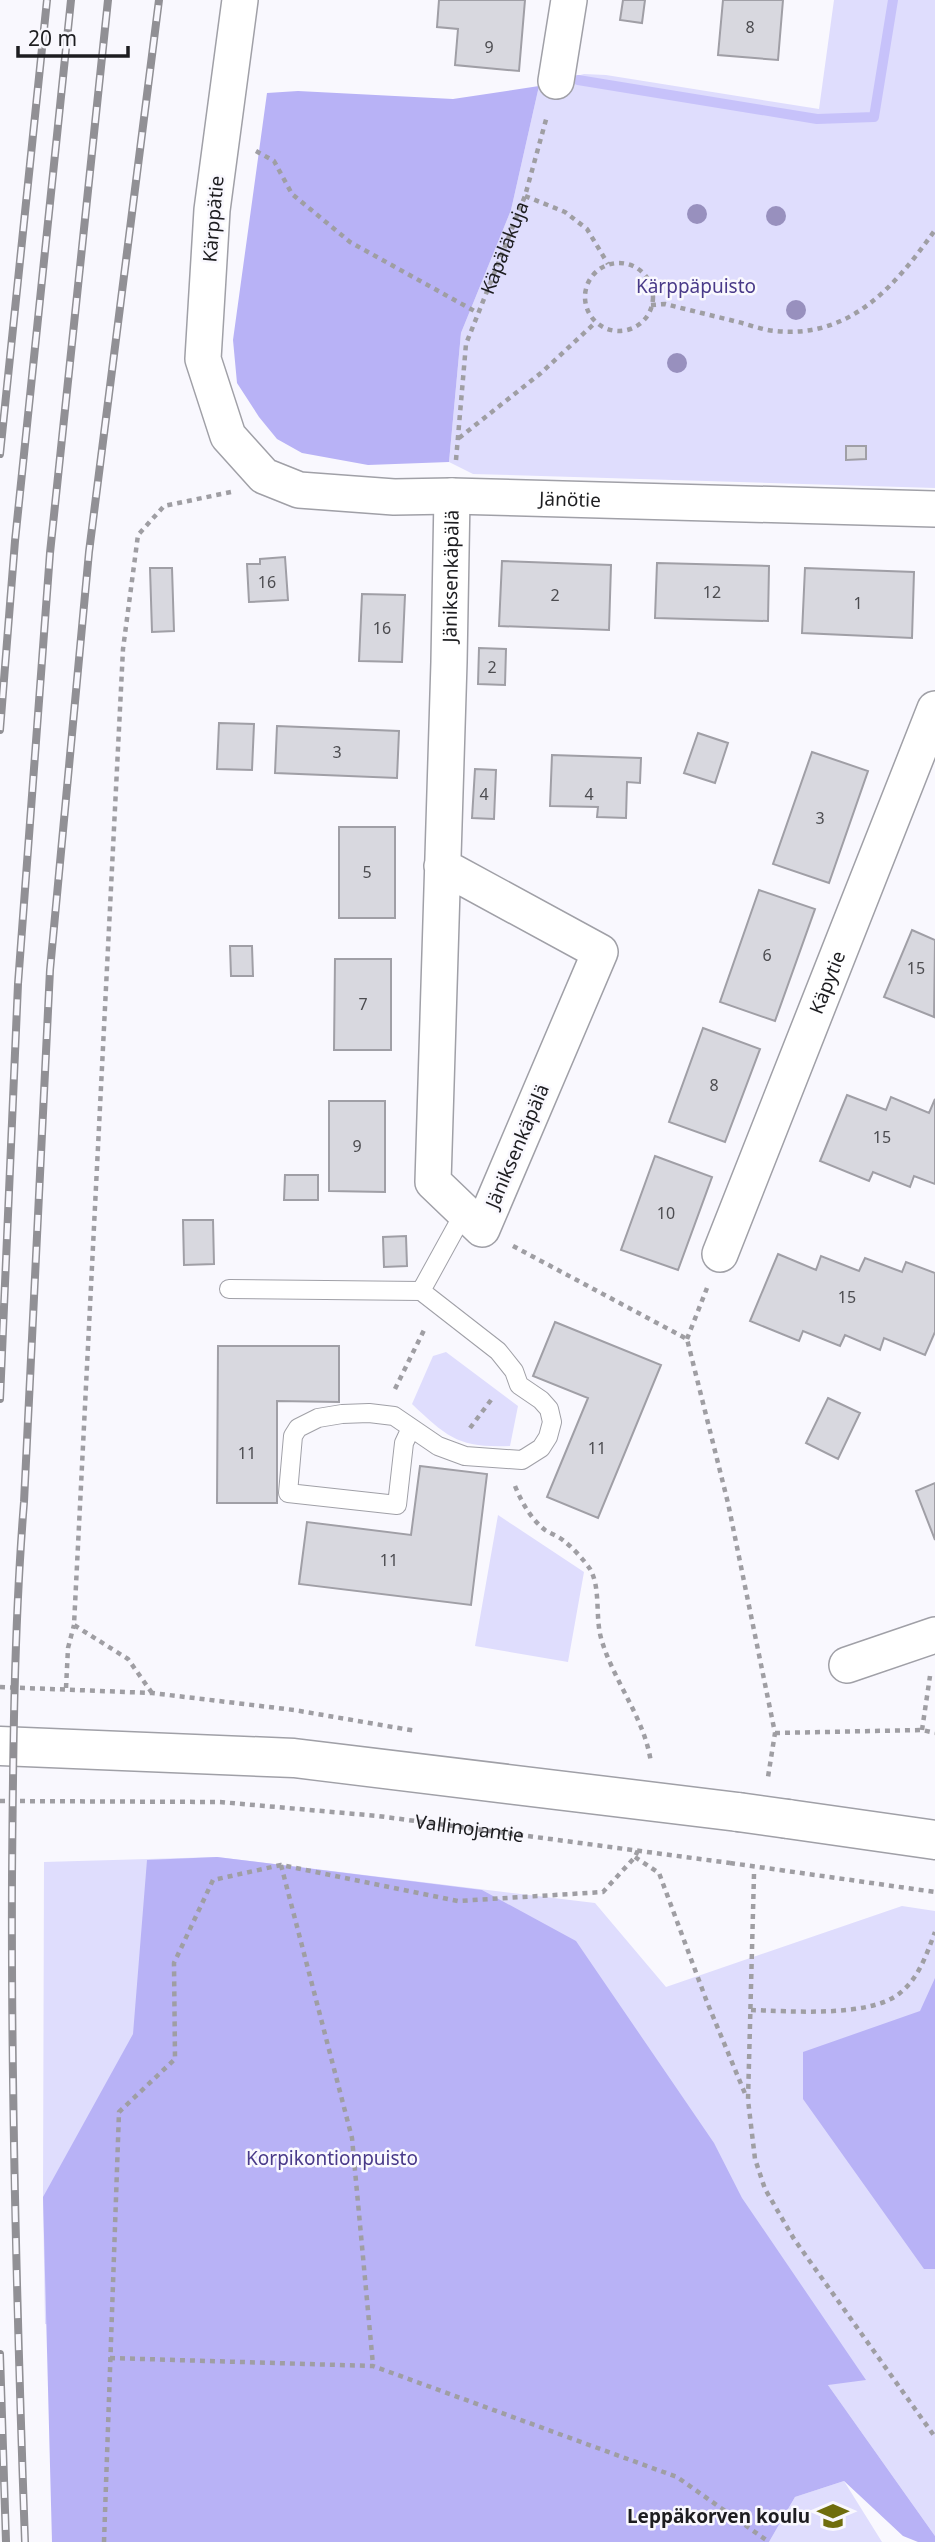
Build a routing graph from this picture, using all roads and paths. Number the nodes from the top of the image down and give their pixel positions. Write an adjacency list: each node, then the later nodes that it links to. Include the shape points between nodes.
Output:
1 (240, 0): 11 (street, Kärppätie, via 212,210 202,359)
2 (569, 0): 3 (street)
3 (556, 81): 5 (path, Käpäläkuja)
4 (252, 149): 9 (path, via 274,161 292,194 350,242)
5 (525, 197): 7 (path, via 565,212 587,229); 9 (path, Käpäläkuja)
6 (935, 230): 8 (path, via 884,294 853,317 812,330 775,331 665,304)
7 (608, 264): 8 (path, via 638,268 650,284); 10 (path, via 587,285 586,304)
8 (651, 305): 10 (path, via 639,324 628,329 617,331)
9 (478, 313): 12 (path, Käpäläkuja, via 466,344)
10 (596, 322): 12 (path)
11 (228, 436): 13 (street, Jänötie)
12 (458, 439): 14 (path, Käpäläkuja)
13 (264, 476): 14 (street, Jänötie, via 299,490); 29 (path, via 259,488 164,506 138,535 123,649)
14 (452, 496): 15 (street, Jänötie); 17 (street, Jäniksenkäpälä)
15 (935, 509)
16 (935, 709): 19 (street, Käpytie)
17 (442, 866): 18 (street, Jäniksenkäpälä, via 433,1182); 18 (street, Jäniksenkäpälä, via 600,952)
18 (473, 1220): 21 (lane); 23 (path)
19 (720, 1254): 23 (path)
20 (229, 1289): 21 (lane)
21 (421, 1291): 22 (lane)
22 (437, 1305): 24 (lane, via 498,1352); 25 (path)
23 (687, 1339): 35 (path, via 728,1503)
24 (514, 1371): 27 (path); 28 (lane, via 519,1385 549,1409 552,1422 541,1447 522,1460)
25 (382, 1415): 26 (lane, via 394,1416); 26 (lane, via 342,1414 298,1428 291,1450 288,1493 397,1505 404,1443)
26 (411, 1428): 27 (lane)
27 (452, 1451): 28 (lane)
28 (510, 1459): 38 (path, via 513,1482 528,1512 545,1530 565,1541 590,1569 601,1639 634,1709)
29 (74, 1625): 32 (path, via 66,1688); 33 (path, via 128,1659)
30 (933, 1649): 31 (street); 34 (path)
31 (847, 1665)
32 (0, 1687)
33 (152, 1693)
34 (922, 1730): 35 (path); 36 (path)
35 (775, 1733): 39 (path)
36 (935, 1733)
37 (0, 1746): 41 (street, bridge, via 294,1758)
38 (652, 1771)
39 (768, 1778)
40 (0, 1801): 42 (path, Vallinojantie, via 220,1802 378,1815)
41 (935, 1840)
42 (638, 1850): 43 (path); 46 (path, Vallinojantie, bridge)
43 (635, 1857): 44 (path, via 603,1892 458,1901); 49 (path, via 659,1873)
44 (281, 1865): 50 (path, via 213,1880 174,1962 175,2059 119,2112); 51 (path, via 352,2138)
45 (754, 1874): 48 (path)
46 (935, 1892)
47 (935, 1932): 48 (path, via 922,1966 900,1993 873,2006)
48 (751, 2010): 49 (path)
49 (748, 2100): 52 (path, via 755,2159 765,2189 794,2239)
50 (110, 2358): 51 (path); 53 (path)
51 (373, 2366): 54 (path, via 677,2477)
52 (935, 2437)
53 (104, 2542)
54 (769, 2542)

